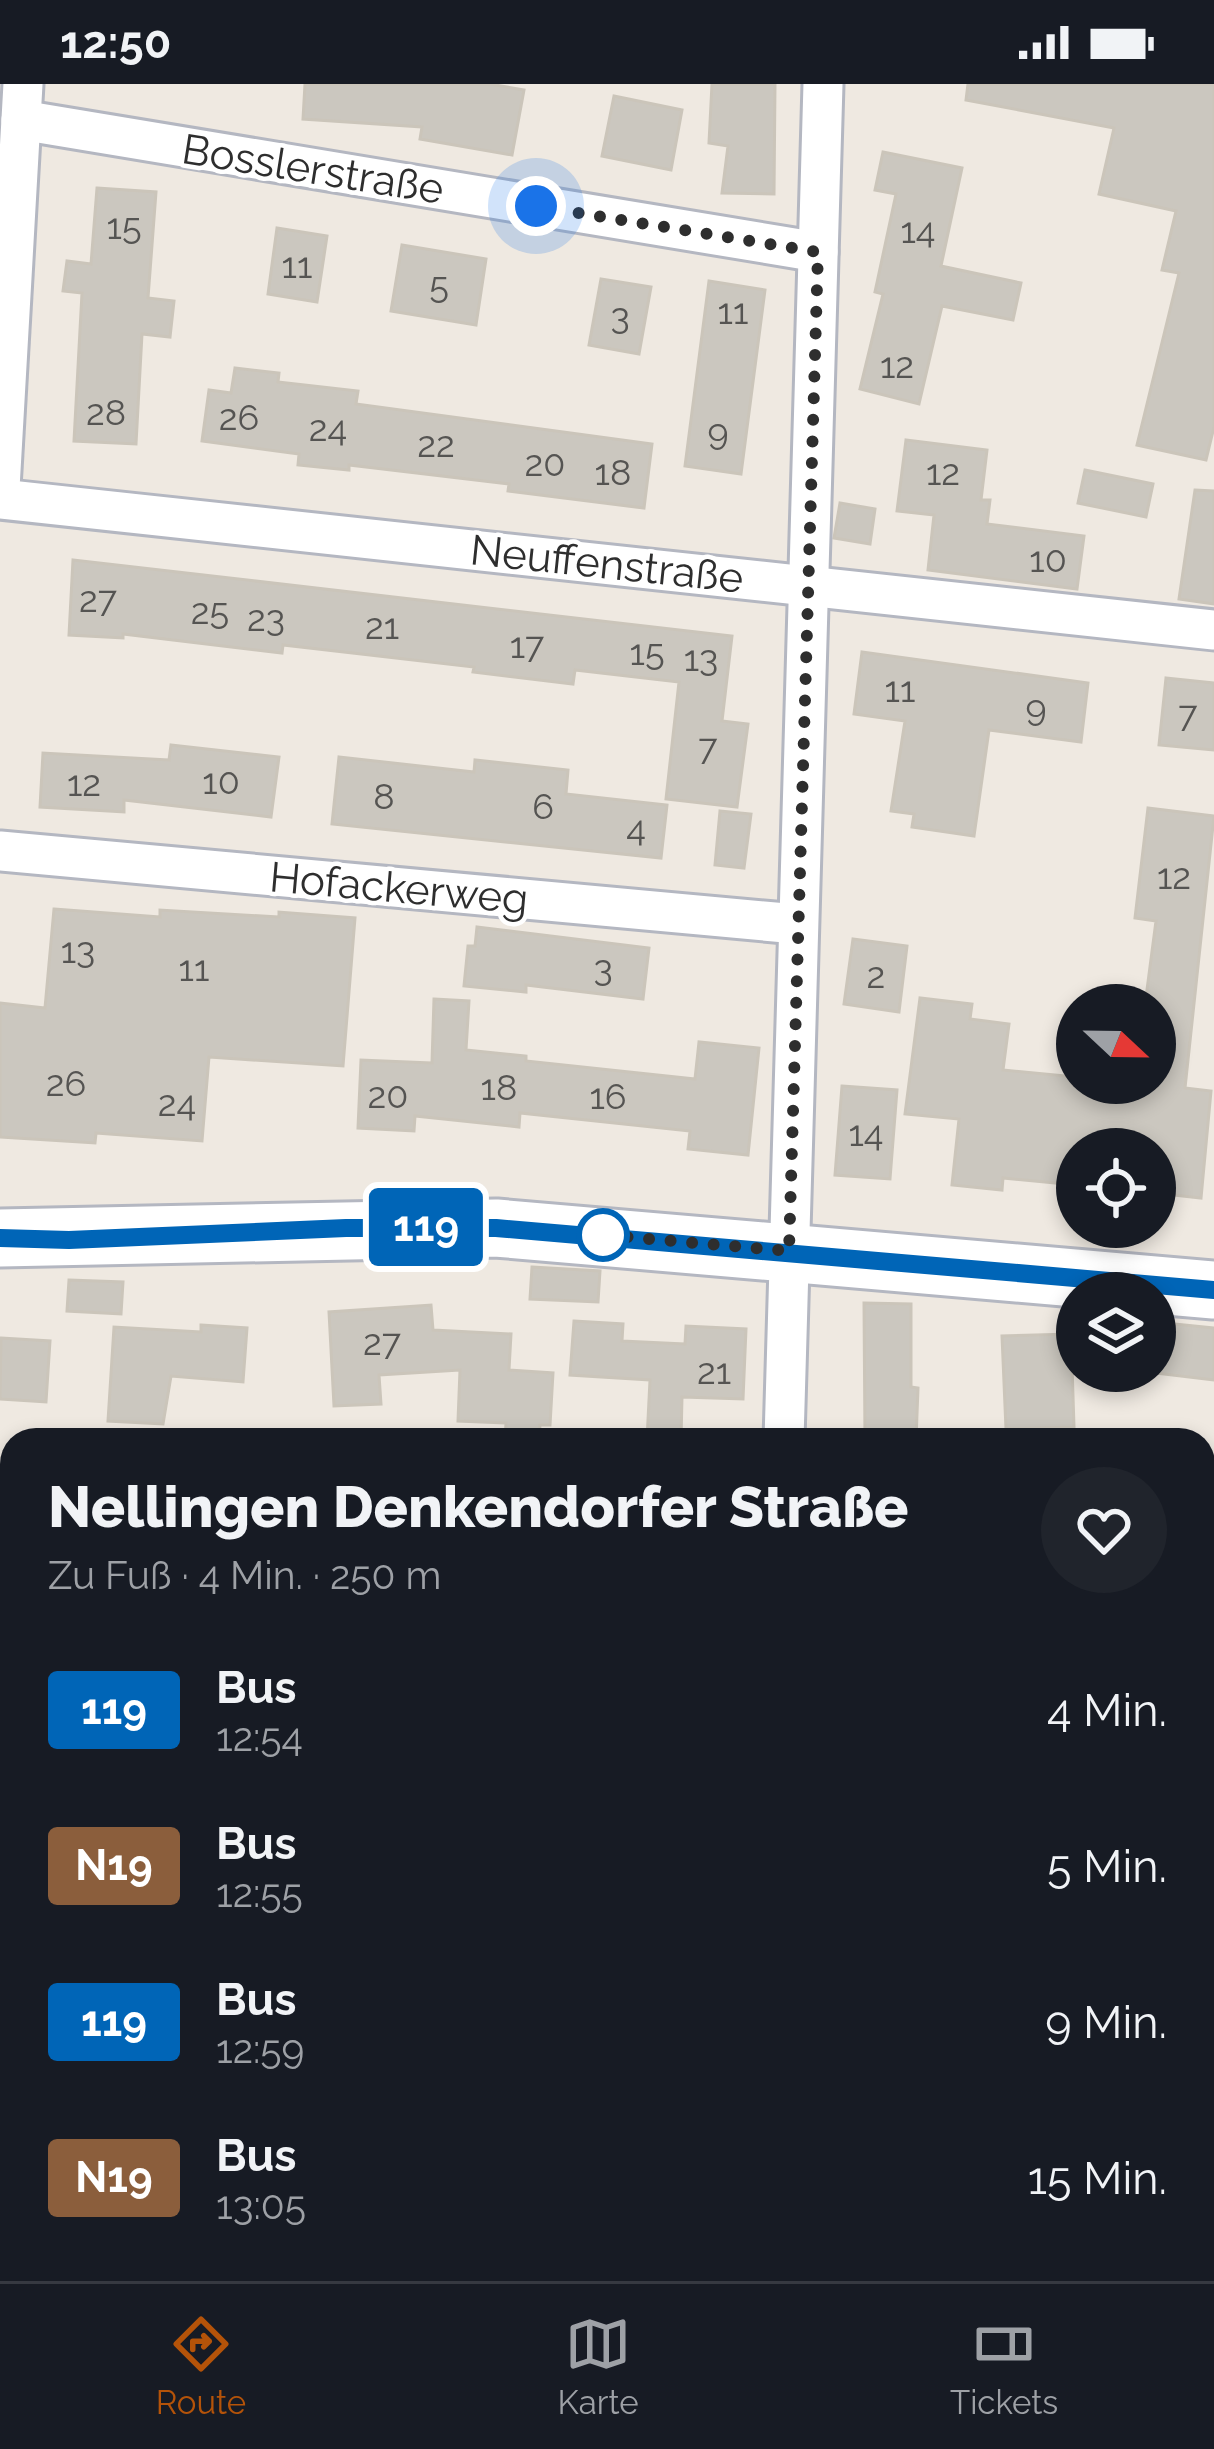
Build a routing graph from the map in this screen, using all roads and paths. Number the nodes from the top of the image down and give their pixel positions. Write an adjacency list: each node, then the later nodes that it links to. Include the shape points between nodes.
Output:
1 (823, 84): 3 (street)
2 (22, 102): 3 (street, Bosslerstraße); 4 (street)
3 (818, 252): 6 (street)
4 (0, 488)
5 (0, 499): 6 (street, Neuffenstraße)
6 (808, 586): 7 (street, Neuffenstraße); 9 (street)
7 (1214, 630)
8 (0, 851): 9 (street, Hofackerweg)
9 (797, 924): 11 (street)
10 (0, 1238): 11 (main road, via 452,1226)
11 (789, 1251): 12 (main road); 13 (street)
12 (1214, 1290)
13 (784, 1428)

